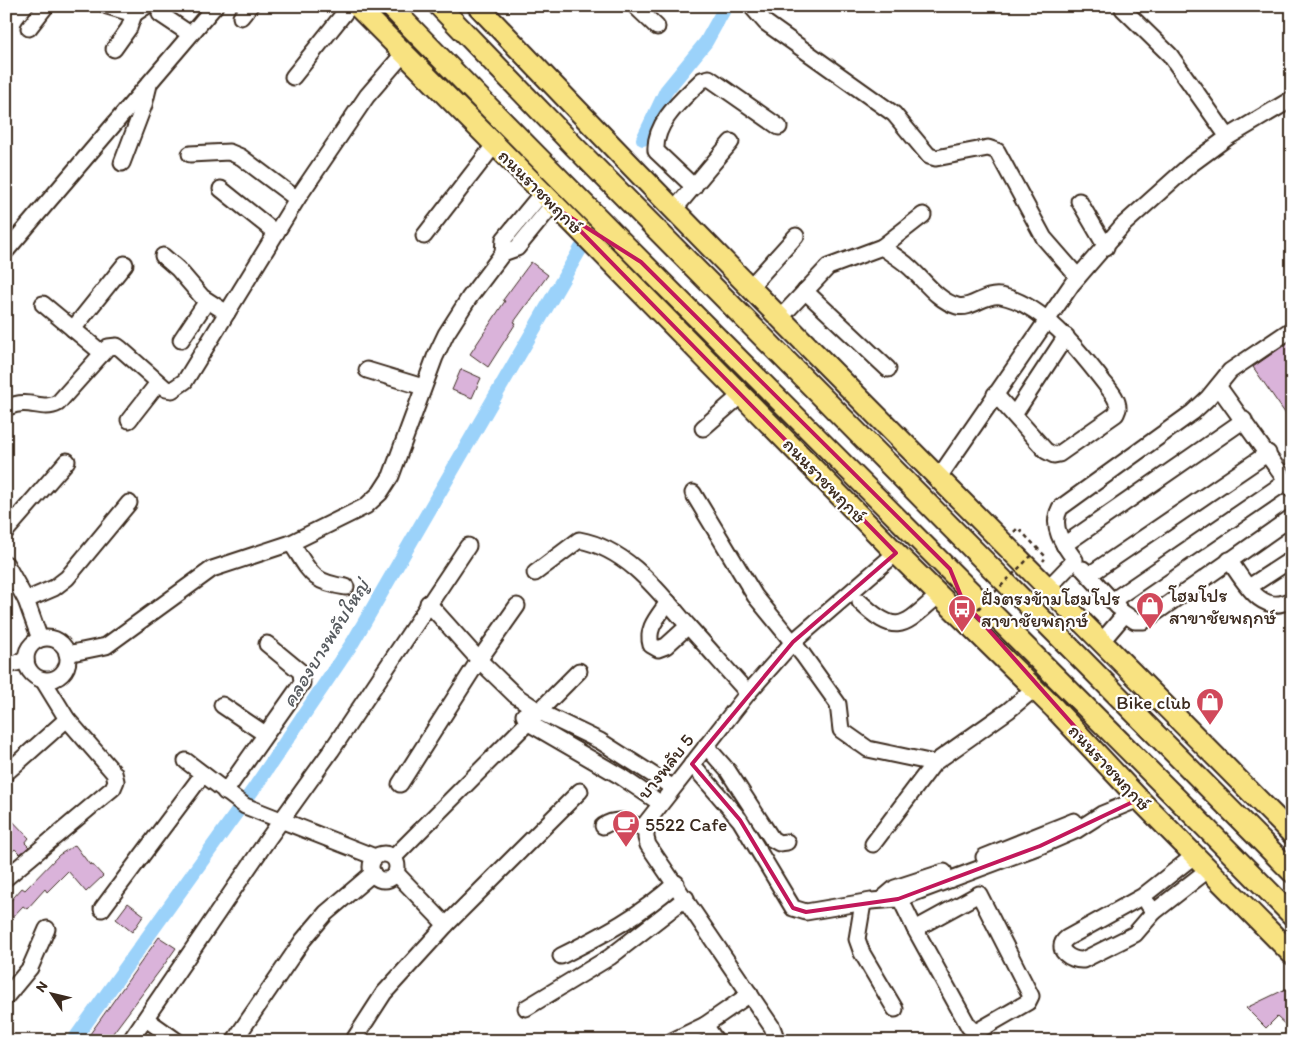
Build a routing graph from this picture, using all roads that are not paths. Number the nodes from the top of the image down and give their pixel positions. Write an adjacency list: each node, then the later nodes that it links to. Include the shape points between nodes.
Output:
1 (46, 6): 15 (street)
2 (107, 6): 12 (street)
3 (350, 6): 19 (street)
4 (358, 6): 18 (main road, ถนนราชพฤกษ์)
5 (390, 6): 43 (main road, ถนนราชพฤกษ์)
6 (439, 6): 26 (main road)
7 (478, 6): 34 (main road)
8 (635, 6): 14 (street)
9 (750, 6): 45 (street, via 766,23 894,114 928,156 936,158 988,148 997,151 1044,238)
10 (210, 8): 16 (street)
11 (1122, 9): 23 (street, via 1170,55)
12 (140, 10): 17 (street)
13 (160, 14): 16 (street)
14 (657, 27)
15 (29, 28)
16 (190, 34): 20 (street)
17 (114, 49)
18 (404, 53): 25 (main road, ถนนราชพฤกษ์); 31 (street, via 367,96)
19 (293, 77)
20 (150, 81): 28 (street); 41 (street)
21 (1292, 99): 23 (street)
22 (779, 127): 29 (street, via 709,78 702,80 662,124 655,141 656,151)
23 (1228, 137): 40 (street, via 1123,224)
24 (731, 142): 29 (street)
25 (495, 144): 33 (main road, ถนนราชพฤกษ์); 37 (street)
26 (574, 146): 34 (main road); 146 (main road)
27 (190, 154): 31 (street, via 229,152)
28 (122, 163)
29 (694, 186): 34 (street)
30 (221, 189): 36 (street)
31 (297, 199): 36 (street)
32 (1079, 201): 40 (street)
33 (552, 203): 43 (main road); 62 (street, via 517,248 503,253 468,298 446,334); 64 (main road, ถนนราชพฤกษ์)
34 (678, 215): 46 (main road)
35 (923, 215): 39 (street)
36 (276, 233): 50 (street)
37 (424, 236)
38 (796, 236): 46 (street)
39 (882, 247): 47 (street, via 828,267); 52 (street, via 908,265 942,298 958,306 966,306 987,296 999,296 1011,299)
40 (1106, 247): 45 (street)
41 (6, 252)
42 (163, 256): 48 (street)
43 (640, 262): 86 (main road, ถนนราชพฤกษ์)
44 (124, 264): 54 (street)
45 (1078, 277): 52 (street)
46 (750, 287): 51 (main road)
47 (805, 291): 51 (street); 58 (street)
48 (207, 301): 50 (street); 56 (street)
49 (43, 304): 54 (street)
50 (226, 313): 60 (street, via 185,381 172,390)
51 (781, 317): 72 (main road)
52 (1046, 321): 55 (street); 63 (street)
53 (1292, 329): 61 (street, via 1230,371)
54 (74, 330): 57 (street)
55 (1066, 336): 66 (street); 66 (street, via 1116,399 1119,404 1116,414 1059,454 1046,451)
56 (181, 340)
57 (102, 354): 60 (street, via 108,347 117,346); 65 (street, via 58,404 49,406 23,402)
58 (888, 369)
59 (368, 370): 62 (street)
60 (158, 383): 67 (street)
61 (1218, 386): 68 (street); 80 (street, via 1193,412 1060,508 1055,517)
62 (423, 387): 78 (street, via 391,476 380,494 366,506)
63 (995, 394): 66 (street); 72 (street)
64 (741, 395): 69 (street); 81 (main road, ถนนราชพฤกษ์)
65 (8, 407)
66 (1014, 415)
67 (129, 420)
68 (1244, 420): 70 (street); 80 (street)
69 (702, 428)
70 (1268, 453): 73 (street); 88 (street)
71 (67, 461): 77 (street)
72 (939, 478): 89 (main road)
73 (1289, 485): 95 (street)
74 (693, 493): 104 (street, via 755,596)
75 (129, 503): 94 (street, via 67,578 54,588)
76 (1292, 517): 84 (street)
77 (6, 531)
78 (291, 543): 91 (street, via 317,579); 106 (street, via 212,569 106,646)
79 (468, 546): 98 (street)
80 (1064, 546): 83 (street)
81 (896, 553): 92 (main road, ถนนราชพฤกษ์); 104 (street, บางพลับ 5)
82 (1292, 559): 90 (street)
83 (1075, 560): 88 (street); 89 (street)
84 (1229, 560): 90 (street); 100 (street, via 1144,621 1135,621)
85 (6, 564): 94 (street)
86 (950, 569): 116 (main road, via 963,600 1031,675); 158 (main road, ถนนราชพฤกษ์)
87 (535, 573): 96 (street, via 575,542 589,542 631,565)
88 (1089, 575): 95 (street)
89 (1049, 587): 103 (main road)
90 (1249, 587): 93 (street, via 1257,598 1274,606)
91 (346, 588)
92 (938, 595): 97 (street, via 899,625 876,617); 112 (main road, ถนนราชพฤกษ์)
93 (1292, 599)
94 (26, 600): 102 (street)
95 (1112, 601): 100 (street)
96 (668, 602): 101 (street); 101 (street, via 648,635 651,646 658,649 666,646)
97 (860, 602)
98 (428, 603): 108 (street); 135 (street)
99 (517, 606): 108 (street)
100 (1125, 614): 103 (street)
101 (688, 626): 113 (street)
102 (40, 639): 106 (street, via 54,639); 107 (street, via 29,648)
103 (1102, 641): 138 (main road)
104 (793, 642): 113 (street, บางพลับ 5); 124 (street, via 838,704 841,730 868,749)
105 (268, 644): 120 (street, via 301,672 303,678)
106 (67, 654): 111 (street, via 68,661 62,673)
107 (26, 660): 109 (street); 111 (street, via 31,673)
108 (479, 660): 114 (street); 129 (street)
109 (6, 666)
110 (580, 671): 117 (street)
111 (43, 680): 118 (street)
112 (1034, 689): 116 (main road, ถนนราชพฤกษ์); 124 (street)
113 (748, 693): 121 (street, บางพลับ 5)
114 (515, 695): 117 (street); 119 (street)
115 (222, 704): 120 (street)
116 (1056, 709): 133 (main road, ถนนราชพฤกษ์)
117 (540, 712): 119 (street); 122 (street)
118 (67, 719): 127 (street); 149 (street, via 114,773 116,781 113,788)
119 (527, 722): 126 (street); 143 (street)
120 (265, 734): 132 (street)
121 (706, 746): 125 (street, บางพลับ 5); 139 (street, via 728,771 772,839 779,844)
122 (614, 751): 126 (street); 130 (street)
123 (186, 761): 128 (street)
124 (934, 763): 140 (street)
125 (692, 764): 130 (street, บางพลับ 5); 155 (street, via 740,820 793,908 806,912)
126 (606, 768): 134 (street)
127 (6, 773)
128 (203, 774): 132 (street); 156 (street)
129 (400, 784)
130 (672, 787): 134 (street, บางพลับ 5)
131 (580, 791): 159 (street)
132 (225, 792): 135 (street, via 246,806)
133 (1139, 799): 141 (main road, ถนนราชพฤกษ์); 145 (street, via 1077,820)
134 (660, 803): 137 (street, บางพลับ 5)
135 (283, 819): 142 (street); 168 (street)
136 (603, 826): 137 (street, via 621,820)
137 (645, 830): 150 (street, บางพลับ 5, via 648,844)
138 (1292, 834)
139 (787, 842)
140 (873, 844)
141 (1195, 855): 144 (main road, ถนนราชพฤกษ์); 153 (street)
142 (375, 857): 143 (street, via 382,853); 147 (street, via 371,864)
143 (394, 857): 148 (street)
144 (1209, 869): 157 (street); 162 (main road, ถนนราชพฤกษ์)
145 (964, 870): 151 (street); 152 (street)
146 (1292, 872)
147 (372, 873): 148 (street, via 382,880); 172 (street, via 326,913 303,940)
148 (396, 873): 159 (street)
149 (6, 878)
150 (676, 883): 154 (street, บางพลับ 5); 163 (street, via 611,932)
151 (897, 894): 155 (street); 161 (street)
152 (979, 894): 161 (street); 161 (street, via 1031,996 1028,1002 980,1031 969,1027)
153 (1143, 896): 157 (street); 157 (street, via 1068,938 1062,944 1067,957 1083,960 1125,940)
154 (686, 898): 164 (street, บางพลับ 5); 166 (street, via 610,958)
155 (863, 903): 167 (street, via 857,939)
156 (102, 909)
157 (1154, 912)
158 (1292, 915)
159 (446, 925): 173 (street, via 384,993)
160 (47, 929): 165 (street, via 30,968)
161 (914, 929)
162 (1292, 954)
163 (561, 956)
164 (750, 994): 169 (street); 176 (street, บางพลับ 5, via 772,1027)
165 (6, 997)
166 (526, 1008)
167 (895, 1009)
168 (146, 1019): 170 (street); 171 (street)
169 (705, 1025): 174 (street); 175 (street)
170 (130, 1041)
171 (176, 1041)
172 (234, 1041)
173 (353, 1041)
174 (672, 1041)
175 (716, 1041)
176 (777, 1041)

